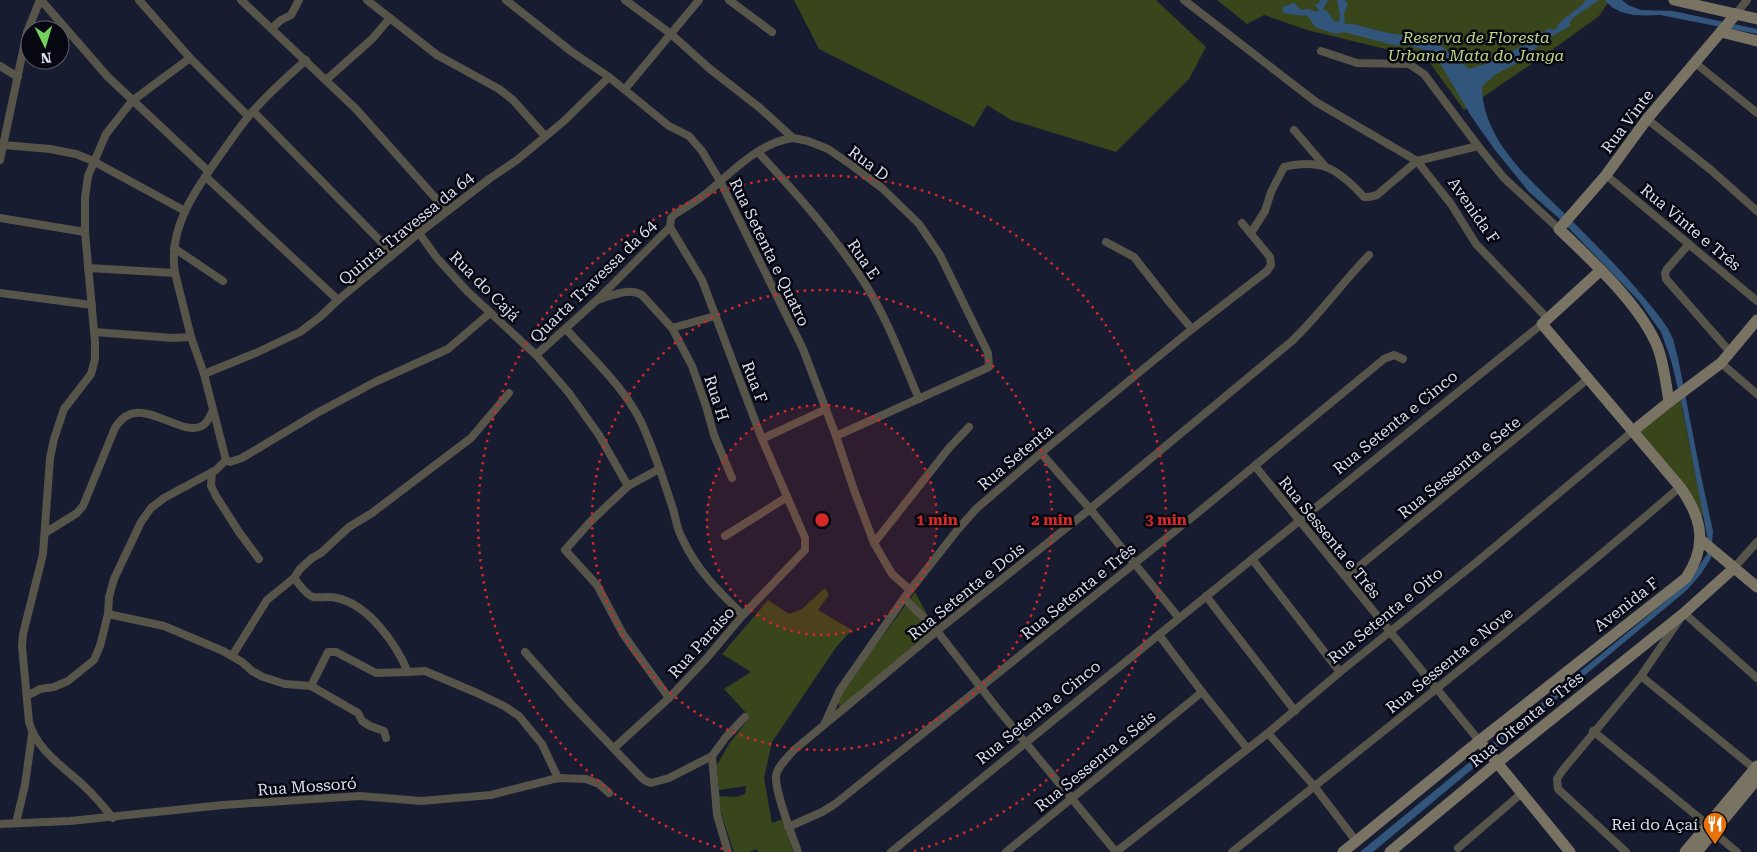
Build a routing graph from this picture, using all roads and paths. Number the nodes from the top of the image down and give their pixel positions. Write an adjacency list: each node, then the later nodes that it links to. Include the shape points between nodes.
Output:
1 (41, 0): 26 (street, via 28,32); 30 (street, via 77,44)
2 (139, 0): 22 (street)
3 (241, 0): 16 (street)
4 (299, 0): 16 (street, via 291,15)
5 (367, 0): 14 (street)
6 (506, 0): 27 (street, Rua Setenta e Quatro)
7 (625, 0): 19 (street)
8 (698, 0): 19 (street)
9 (729, 0): 17 (street)
10 (1184, 0): 42 (street, via 1316,102)
11 (1674, 0): 13 (street)
12 (1748, 0): 13 (street)
13 (1735, 14): 15 (street); 18 (street, Rua Vinte)
14 (390, 18): 28 (street, via 372,39); 35 (street, via 437,55 513,100)
15 (1757, 19)
16 (272, 28): 23 (street)
17 (772, 32)
18 (1721, 32): 20 (street); 24 (street, Rua Vinte)
19 (671, 34): 29 (street); 36 (street, Rua D)
20 (1757, 41)
21 (1321, 51): 38 (street, via 1357,63 1409,64 1424,74)
22 (190, 58): 30 (street); 32 (street)
23 (306, 60): 28 (street); 32 (street)
24 (1694, 62): 31 (street); 33 (street, Rua Vinte)
25 (0, 66): 26 (street)
26 (18, 77): 37 (street)
27 (609, 77): 29 (street, Rua Setenta e Quatro); 35 (street, Quinta Travessa da 64)
28 (326, 80): 48 (street)
29 (624, 89): 46 (street, Rua Setenta e Quatro, via 669,126 688,136 702,151)
30 (132, 101): 41 (street, via 106,134); 44 (street)
31 (1757, 113)
32 (250, 114): 44 (street); 60 (street, via 284,141)
33 (1647, 118): 45 (street, Rua Vinte); 49 (street)
34 (1294, 130): 43 (street)
35 (545, 136): 48 (street, Quinta Travessa da 64)
36 (793, 138): 39 (street, Quarta Travessa da 64, via 769,144); 88 (street, Rua D, via 808,140 850,164 882,188 919,224 940,255 988,353 990,367)
37 (3, 145): 40 (street); 41 (street, via 50,149)
38 (1478, 146): 42 (street); 53 (street, via 1504,178)
39 (758, 152): 46 (street, Quarta Travessa da 64); 88 (street, Rua E, via 814,213 864,283 886,323)
40 (0, 160)
41 (93, 161): 47 (street); 54 (street, via 85,198)
42 (1417, 161): 43 (street, via 1377,195 1369,197 1364,197); 74 (street, Avenida F, via 1451,204 1476,244)
43 (1324, 165): 55 (street, via 1298,163 1284,167 1266,211)
44 (207, 174): 47 (street); 67 (street)
45 (1606, 175): 53 (street, Rua Vinte); 58 (street, Rua Vinte e Três)
46 (720, 182): 52 (street, Quarta Travessa da 64, via 671,218); 90 (street, Rua Setenta e Quatro, via 803,349)
47 (185, 211): 59 (street)
48 (447, 211): 56 (street, Quinta Travessa da 64)
49 (1757, 211)
50 (0, 218): 54 (street)
51 (1242, 224): 55 (street)
52 (670, 228): 68 (street, Quarta Travessa da 64); 72 (street, Rua F, via 702,280)
53 (1560, 229): 63 (street)
54 (85, 232): 62 (street)
55 (1251, 232): 77 (street, Rua Setenta, via 1270,257 1271,266)
56 (419, 233): 60 (street, Quinta Travessa da 64); 71 (street, Rua do Cajá, via 437,258)
57 (1106, 242): 77 (street, via 1140,262)
58 (1689, 244): 69 (street, Rua Vinte e Três); 80 (street, via 1665,273 1666,279)
59 (174, 248): 64 (street); 65 (street)
60 (393, 254): 67 (street, Quinta Travessa da 64)
61 (1369, 255): 105 (street, Rua Setenta e Dois, via 1292,340)
62 (88, 268): 64 (street); 70 (street)
63 (1602, 270): 74 (street, Rua Setenta e Cinco); 89 (street, via 1653,338)
64 (175, 273): 79 (street)
65 (223, 281)
66 (0, 293): 70 (street)
67 (338, 300): 84 (street, Quinta Travessa da 64, via 300,332)
68 (597, 300): 75 (street, Rua H, via 636,291); 76 (street, Quarta Travessa da 64)
69 (1757, 301)
70 (92, 305): 78 (street)
71 (490, 313): 81 (street, Rua do Cajá); 97 (street, via 448,349 375,382 242,458 234,462)
72 (715, 316): 75 (street); 95 (street, Rua F)
73 (1757, 320): 80 (street, Rua Setenta e Oito)
74 (1545, 321): 85 (street, Avenida F); 106 (street, Rua Setenta e Cinco)
75 (672, 328): 101 (street, Rua H, via 692,366)
76 (566, 329): 81 (street, Quarta Travessa da 64); 99 (street, via 631,404 642,423)
77 (1192, 329): 96 (street, Rua Setenta)
78 (95, 332): 79 (street); 107 (street, via 91,374 64,409 56,432 50,458)
79 (191, 337): 84 (street)
80 (1730, 352): 83 (street, Rua Setenta e Oito)
81 (536, 355): 102 (street, Rua do Cajá, via 583,411)
82 (1402, 359): 98 (street, Rua Setenta e Três, via 1394,355 1384,359)
83 (1721, 363): 87 (street); 89 (street, Rua Setenta e Oito)
84 (204, 374): 91 (street)
85 (1589, 378): 93 (street, Avenida F); 117 (street, Rua Sessenta e Sete)
86 (509, 393): 118 (street, via 471,438 349,527 300,569)
87 (1757, 394)
88 (919, 398): 94 (street)
89 (1670, 401): 93 (street, Rua Setenta e Oito)
90 (826, 409): 94 (street, Rua Setenta e Quatro); 95 (street)
91 (213, 410): 97 (street); 107 (street, via 199,428 148,414 138,413 121,419 83,506)
92 (969, 426): 111 (street)
93 (1633, 432): 103 (street, Avenida F); 128 (street, Rua Setenta e Oito)
94 (836, 436): 111 (street, Rua Setenta e Quatro)
95 (762, 439): 104 (street, Rua F)
96 (1041, 453): 105 (street); 120 (street, Rua Setenta, via 976,509)
97 (226, 460): 100 (street)
98 (1255, 466): 106 (street, Rua Sessenta e Três); 115 (street, Rua Setenta e Três)
99 (659, 469): 102 (street); 125 (street, via 680,536 688,550 699,569)
100 (212, 472): 113 (street, via 211,486 216,496); 124 (street, via 151,508 114,579)
101 (732, 478)
102 (628, 486): 141 (street, via 565,550 597,585 623,634)
103 (1680, 487): 109 (street, Avenida F, via 1694,510); 138 (street, Rua Sessenta e Nove)
104 (787, 497): 108 (street); 112 (street, Rua F, via 805,538)
105 (1090, 509): 115 (street); 127 (street, Rua Setenta e Dois)
106 (1300, 520): 114 (street, Rua Setenta e Cinco); 117 (street, Rua Sessenta e Três)
107 (45, 533): 140 (street, via 43,554 23,634)
108 (725, 536)
109 (1703, 542): 116 (street); 149 (street, Avenida F, via 1686,578)
110 (1757, 542): 116 (street)
111 (874, 543): 120 (street, Rua Setenta e Quatro, via 892,574)
112 (805, 550): 125 (street, Rua Paraiso)
113 (259, 559)
114 (1252, 559): 121 (street, Rua Setenta e Cinco); 133 (street)
115 (1135, 564): 126 (street); 137 (street, Rua Setenta e Três)
116 (1734, 568): 119 (street); 123 (street, Rua Oitenta e Três)
117 (1346, 577): 128 (street, Rua Sessenta e Três)
118 (294, 578): 131 (street, via 267,600); 132 (street, via 314,597 338,598 368,615 394,645)
119 (1757, 586)
120 (910, 590): 122 (street, Rua Setenta)
121 (1206, 596): 126 (street, Rua Setenta e Cinco); 142 (street)
122 (904, 598): 127 (street); 144 (street, Rua Setenta, via 840,690)
123 (1684, 613): 134 (street); 135 (street); 154 (street, Rua Oitenta e Três)
124 (108, 614): 131 (street, via 164,626); 140 (street, via 94,660 68,681)
125 (743, 615): 141 (street, Rua Paraiso)
126 (1179, 618): 129 (street, Rua Setenta e Cinco)
127 (937, 631): 137 (street); 144 (street, Rua Setenta e Dois)
128 (1390, 632): 133 (street, Rua Setenta e Oito); 138 (street, Rua Sessenta e Três)
129 (1159, 635): 139 (street); 150 (street, Rua Setenta e Cinco)
130 (525, 652): 151 (street)
131 (232, 656): 136 (street, via 263,677 285,684)
132 (408, 672): 136 (street, via 376,673 336,652 328,652); 156 (street, via 425,671 519,716 542,744)
133 (1340, 672): 142 (street, Rua Setenta e Oito)
134 (1641, 676): 145 (street); 155 (street)
135 (1757, 678)
136 (311, 686): 148 (street, via 358,713 370,726 384,731)
137 (980, 686): 150 (street); 164 (street, Rua Setenta e Três, via 835,804)
138 (1436, 688): 149 (street, Rua Sessenta e Três); 157 (street, Rua Sessenta e Nove)
139 (1202, 692): 152 (street); 160 (street, Rua Sessenta e Seis)
140 (27, 696): 147 (street)
141 (669, 698): 151 (street, Rua Paraiso)
142 (1295, 711): 146 (street, Rua Setenta e Oito)
143 (745, 717): 153 (street)
144 (824, 725): 164 (street, Rua Setenta e Dois, via 794,750 776,774)
145 (1593, 731): 165 (street); 177 (street, via 1557,779 1557,787)
146 (1268, 733): 152 (street, Rua Setenta e Oito); 157 (street)
147 (32, 734): 161 (street); 162 (street)
148 (386, 738)
149 (1480, 742): 154 (street); 166 (street, Avenida F)
150 (1026, 743): 160 (street); 170 (street, Rua Setenta e Cinco)
151 (614, 748): 153 (street, via 644,780 651,782 661,781)
152 (1248, 748): 172 (street, Rua Setenta e Oito)
153 (712, 756): 168 (street, via 717,815)
154 (1495, 761): 159 (street); 175 (street, Rua Oitenta e Três)
155 (1756, 771): 165 (street)
156 (558, 778): 158 (street, Rua Mossoró, via 586,779 600,784); 161 (street, Rua Mossoró, via 490,795 415,801 360,796)
157 (1314, 786): 166 (street); 173 (street, Rua Sessenta e Nove)
158 (610, 793)
159 (1522, 793): 167 (street); 176 (street)
160 (1072, 798): 171 (street, Rua Sessenta e Seis); 172 (street)
161 (113, 818): 162 (street, Rua Mossoró)
162 (16, 823): 163 (street, Rua Mossoró)
163 (0, 824)
164 (788, 826): 169 (street, Rua Setenta e Dois)
165 (1711, 828): 178 (street); 179 (street); 180 (street)
166 (1356, 841): 174 (street, Avenida F)
167 (1458, 848)
168 (728, 852)
169 (798, 852)
170 (890, 852)
171 (1006, 852)
172 (1116, 852)
173 (1232, 852)
174 (1343, 852)
175 (1390, 852)
176 (1570, 852)
177 (1626, 852)
178 (1685, 852)
179 (1697, 852)
180 (1737, 852)

